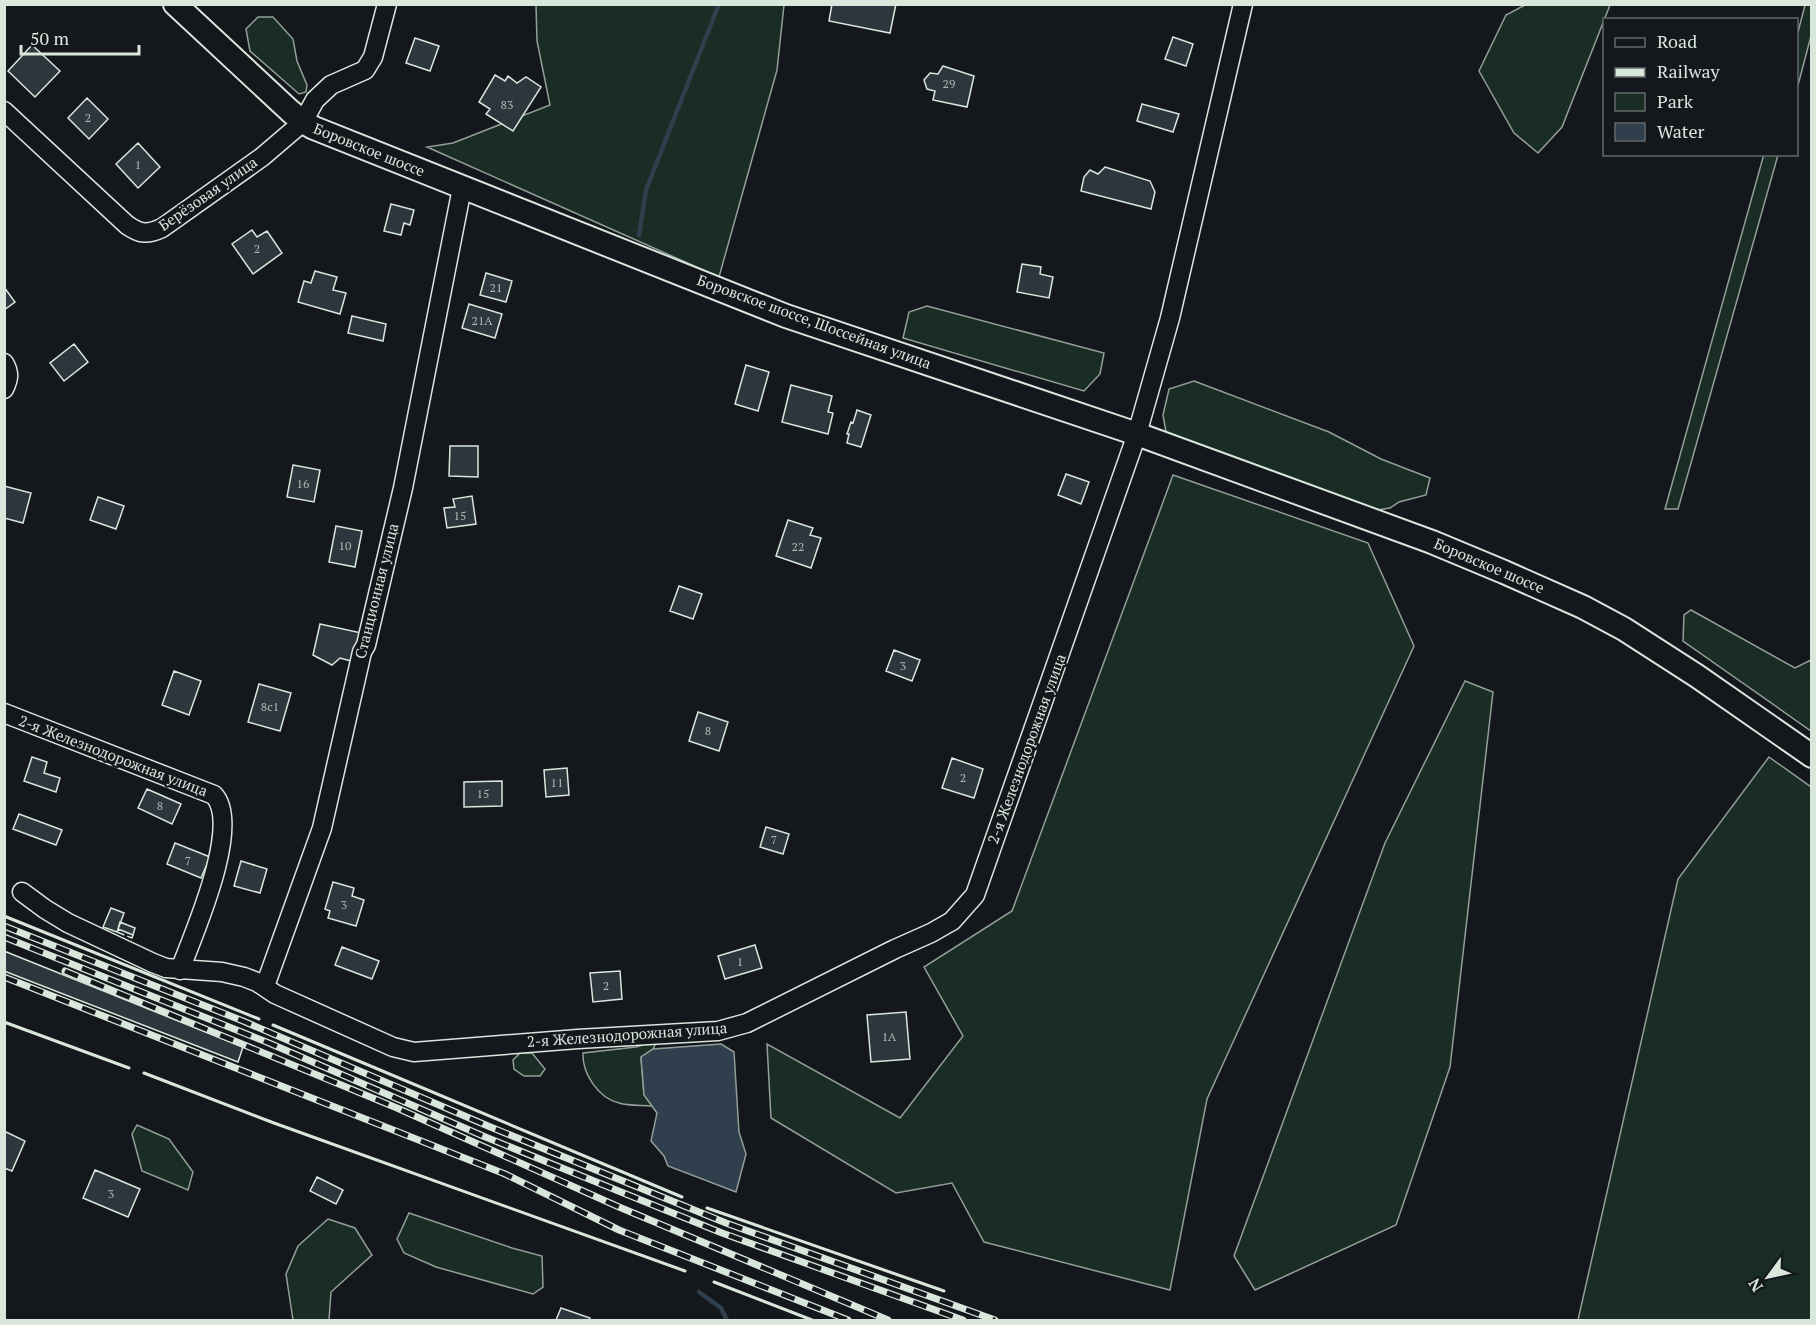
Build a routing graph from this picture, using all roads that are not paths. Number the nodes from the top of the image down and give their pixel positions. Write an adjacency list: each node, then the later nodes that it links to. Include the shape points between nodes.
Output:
1 (175, 4): 5 (main road, Боровское шоссе)
2 (387, 4): 5 (street, via 370,65 358,75 331,85 315,100)
3 (1243, 4): 7 (street, 2-я Железнодорожная улица, via 1170,318)
4 (4, 111): 5 (street, Берёзовая улица, via 127,225 144,234 169,224 262,157)
5 (303, 122): 6 (main road, Боровское шоссе)
6 (462, 188): 7 (main road, Боровское шоссе, Шоссейная улица, via 786,316); 12 (street, Станционная улица, via 403,488 322,828)
7 (1137, 434): 9 (main road, Боровское шоссе, via 1432,542 1576,603 1697,676); 12 (street, 2-я Железнодорожная улица, via 975,895 952,921 747,1023 718,1031 408,1051 275,994)
8 (4, 713): 11 (street, 2-я Железнодорожная улица, via 218,799 223,827 217,869)
9 (1812, 756)
10 (22, 892): 11 (street, via 69,923 153,963)
11 (180, 970): 12 (street, 2-я Железнодорожная улица, via 222,972)
12 (265, 986)

